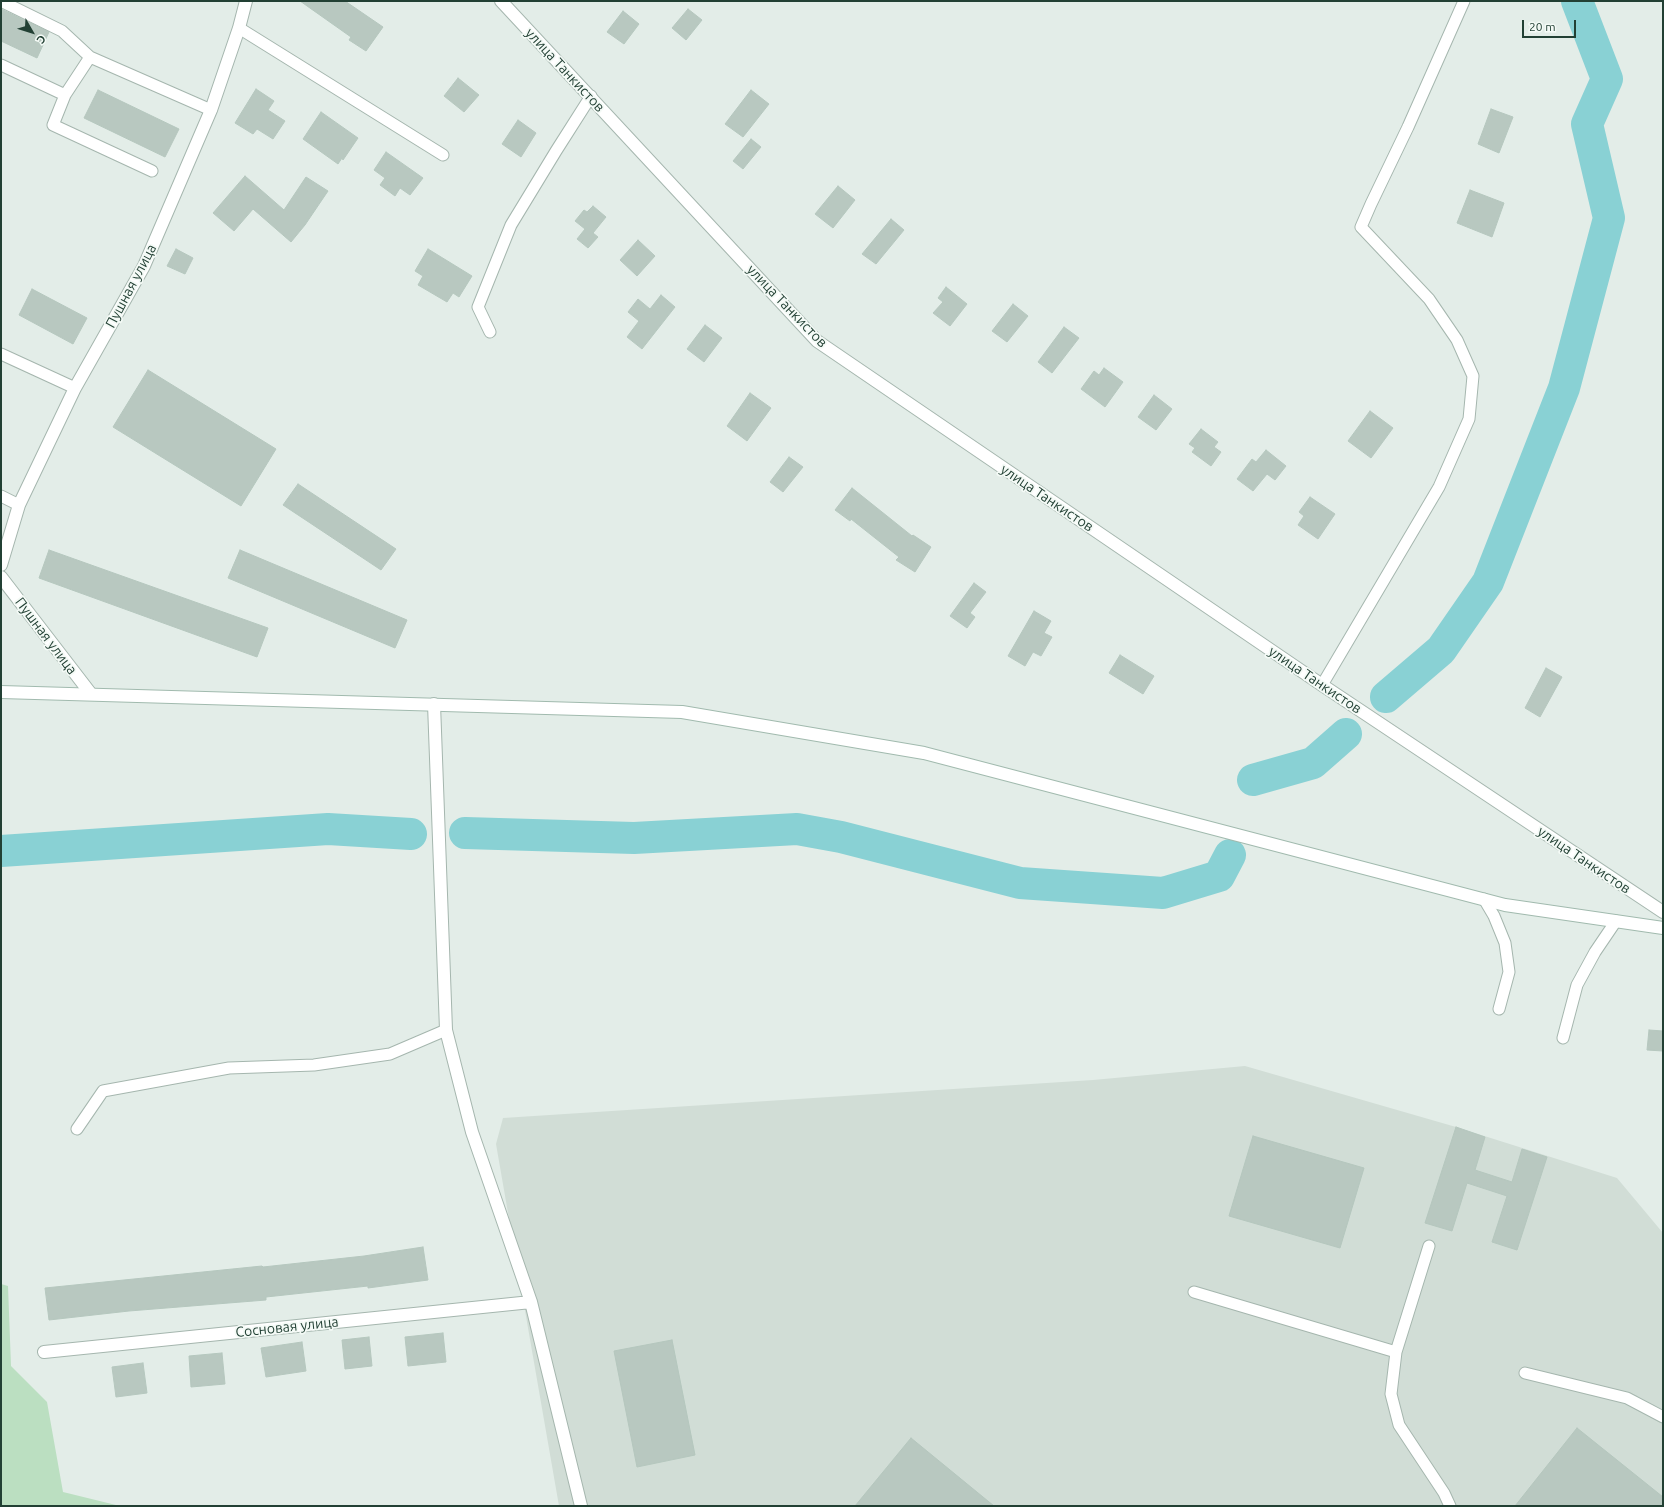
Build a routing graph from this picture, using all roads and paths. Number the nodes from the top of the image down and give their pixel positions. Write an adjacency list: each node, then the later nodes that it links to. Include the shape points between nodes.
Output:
1 (1, 1): 6 (lane, via 62,31)
2 (246, 1): 5 (street, Пушная улица)
3 (501, 1): 9 (street, улица Танкистов)
4 (1464, 1): 20 (lane, via 1361,227 1429,299 1457,340 1473,376 1469,419 1439,487)
5 (239, 28): 10 (street, Пушная улица); 11 (lane)
6 (90, 57): 8 (lane); 10 (lane)
7 (1, 65): 8 (lane)
8 (65, 95): 12 (lane, via 53,125)
9 (591, 96): 13 (lane, via 511,225 478,307); 20 (street, улица Танкистов, via 817,341)
10 (211, 110): 15 (street, Пушная улица, via 144,266)
11 (443, 155)
12 (152, 170)
13 (490, 332)
14 (1, 354): 15 (lane)
15 (75, 388): 17 (street, Пушная улица)
16 (1, 496): 17 (lane)
17 (19, 505): 18 (street, Пушная улица)
18 (1, 565)
19 (1, 578): 22 (street, Пушная улица)
20 (1322, 685): 25 (street, улица Танкистов)
21 (1, 692): 22 (street)
22 (91, 694): 23 (street)
23 (434, 704): 24 (street, via 682,712 924,753); 29 (street)
24 (1484, 899): 26 (street, via 1506,905); 28 (lane, via 1505,943 1508,972)
25 (1663, 912)
26 (1616, 921): 27 (street); 30 (lane, via 1595,952 1578,985)
27 (1663, 928)
28 (1499, 1009)
29 (446, 1030): 31 (lane, via 390,1054 314,1065 229,1068 103,1092); 34 (street, via 472,1132)
30 (1562, 1038)
31 (77, 1129)
32 (1429, 1246): 36 (lane)
33 (1194, 1292): 36 (lane)
34 (531, 1302): 35 (street, Сосновая улица); 39 (street)
35 (44, 1352)
36 (1396, 1352): 40 (lane, via 1391,1394 1399,1425)
37 (1525, 1373): 38 (lane, via 1627,1398)
38 (1663, 1417)
39 (581, 1506)
40 (1450, 1506)

